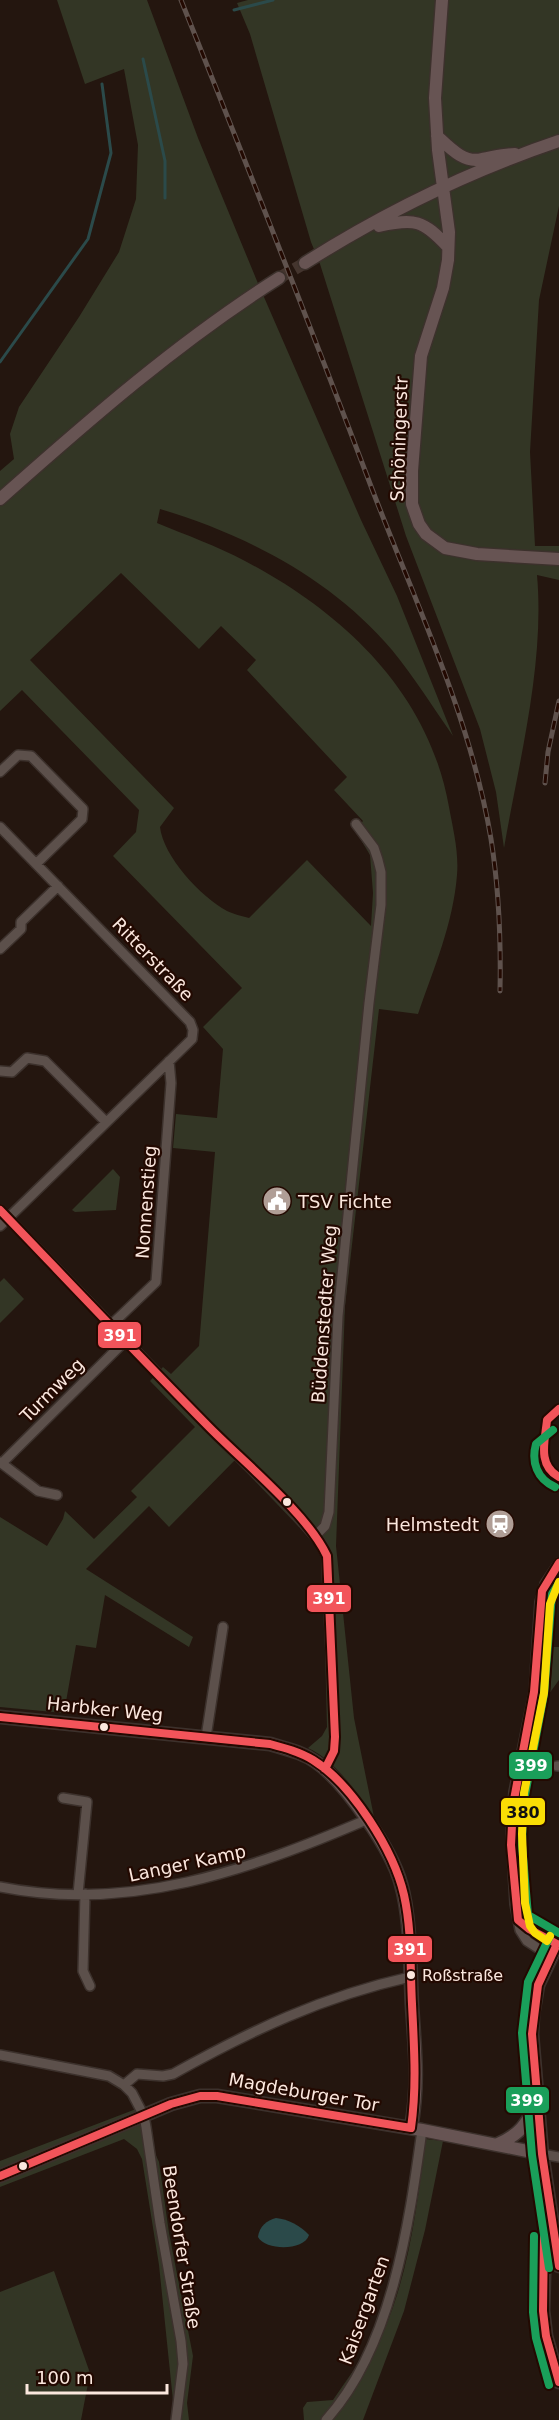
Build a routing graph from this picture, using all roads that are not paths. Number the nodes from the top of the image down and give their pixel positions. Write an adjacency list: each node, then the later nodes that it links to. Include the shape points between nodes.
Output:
1 (442, 0): 2 (main road, via 435,98)
2 (437, 136): 4 (main road, via 471,160); 5 (main road)
3 (559, 141): 4 (main road)
4 (523, 154): 5 (main road)
5 (443, 187): 6 (main road); 7 (main road)
6 (364, 230): 7 (main road, via 416,221 430,228); 8 (main road)
7 (448, 247): 11 (main road, Schöningerstr, via 443,288 421,356 412,471 415,515 426,534 445,548)
8 (305, 263)
9 (279, 278): 10 (main road, via 228,310 147,371)
10 (0, 499)
11 (555, 559)
12 (0, 772): 15 (street, via 18,755 31,756 83,809 82,819)
13 (356, 824): 28 (street, Büddenstedter Weg, via 378,860 381,905 338,1316 329,1512 325,1526)
14 (0, 827): 15 (street, Ritterstraße)
15 (36, 864): 16 (street, Ritterstraße)
16 (58, 886): 17 (street); 18 (street, Ritterstraße, via 190,1022 192,1039)
17 (0, 949)
18 (169, 1061): 20 (street, Ritterstraße); 24 (street, Nonnenstieg, via 171,1083 156,1282)
19 (0, 1071): 20 (street, via 12,1072 27,1058 45,1061)
20 (106, 1122): 22 (street, Ritterstraße)
21 (0, 1210): 22 (street)
22 (8, 1218): 23 (street, Ritterstraße); 24 (street)
23 (0, 1226)
24 (110, 1326): 25 (street)
25 (125, 1341): 26 (street, Turmweg); 28 (street)
26 (1, 1463): 27 (street, via 38,1491)
27 (57, 1495)
28 (315, 1536): 33 (street, via 327,1556 335,1737 334,1751)
29 (559, 1563): 38 (street, via 542,1591 533,1700 513,1804 511,1845)
30 (223, 1627): 32 (street)
31 (0, 1717): 32 (main road, Harbker Weg)
32 (206, 1737): 33 (main road, Harbker Weg, via 270,1744 307,1756)
33 (325, 1769): 35 (main road, Harbker Weg)
34 (63, 1798): 37 (street, via 87,1802)
35 (366, 1820): 37 (street, Langer Kamp, via 232,1872 120,1894); 41 (main road, Harbker Weg, via 388,1851 402,1885)
36 (0, 1887): 37 (street, Langer Kamp)
37 (82, 1894): 42 (street, via 82,1971)
38 (518, 1920): 39 (street); 40 (street, via 527,1941)
39 (558, 1942): 40 (main road)
40 (550, 1956): 45 (main road, via 538,1985 533,2014)
41 (410, 1977): 44 (street, via 293,2013 173,2074 137,2074); 47 (main road, Harbker Weg)
42 (90, 1986)
43 (0, 2055): 44 (street, via 93,2071)
44 (124, 2085): 46 (street)
45 (538, 2102): 48 (main road, via 524,2128); 49 (main road)
46 (144, 2116): 47 (main road, Magdeburger Tor, via 194,2097 217,2096); 51 (main road, Magdeburger Tor); 55 (street, Beendorfer Straße, via 181,2341 183,2364)
47 (417, 2129): 48 (main road, Magdeburger Tor); 56 (street, Kaisergarten, via 408,2223 394,2284 354,2383)
48 (498, 2144): 49 (main road, Magdeburger Tor)
49 (542, 2154): 50 (street); 52 (main road)
50 (559, 2157)
51 (0, 2176)
52 (547, 2197): 53 (main road); 54 (main road, via 543,2311)
53 (559, 2266)
54 (559, 2382)
55 (176, 2420)
56 (326, 2420)

